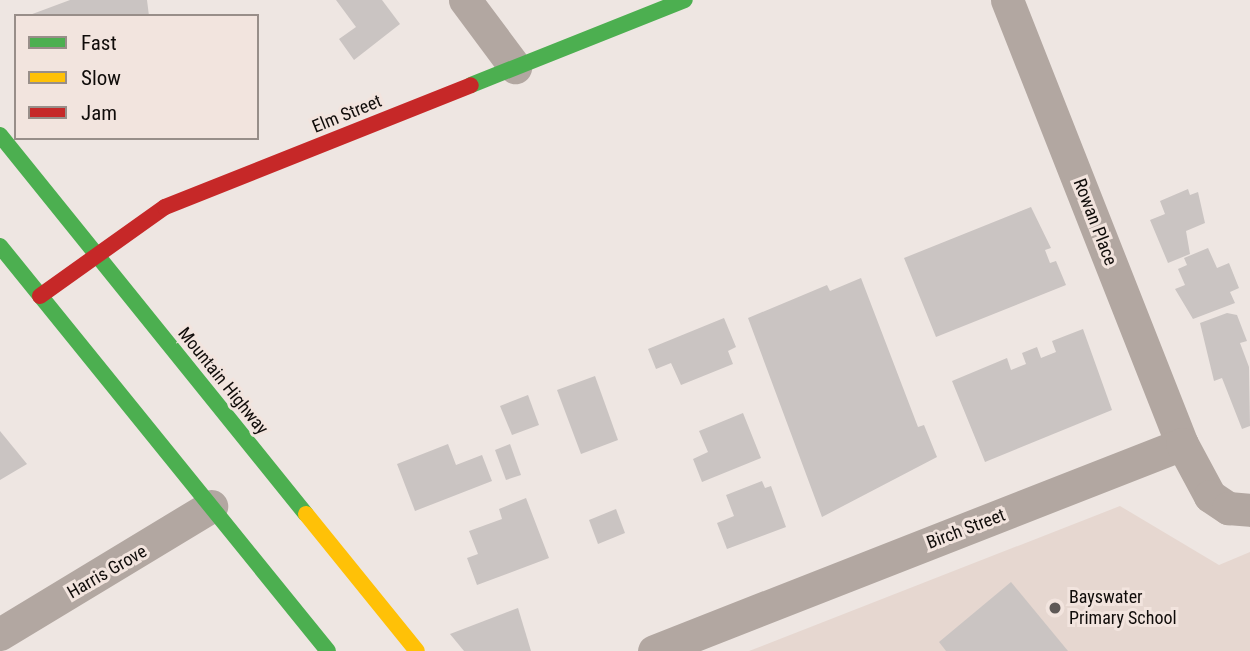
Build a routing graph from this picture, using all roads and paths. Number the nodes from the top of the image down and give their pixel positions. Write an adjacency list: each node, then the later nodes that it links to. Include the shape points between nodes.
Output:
1 (465, 0): 4 (street)
2 (685, 0): 4 (main road, Elm Street)
3 (1007, 0): 9 (street, Rowan Place)
4 (515, 67): 7 (main road, Elm Street, via 165,206)
5 (0, 135): 7 (main road, Mountain Highway)
6 (0, 246): 8 (main road)
7 (95, 252): 8 (main road, Elm Street); 14 (main road, Mountain Highway)
8 (40, 296): 10 (main road)
9 (1182, 444): 11 (street, via 1210,496 1228,508); 15 (street, Birch Street)
10 (211, 506): 12 (street, Harris Grove); 13 (main road)
11 (1250, 510)
12 (0, 634)
13 (328, 651)
14 (417, 651)
15 (654, 651)

